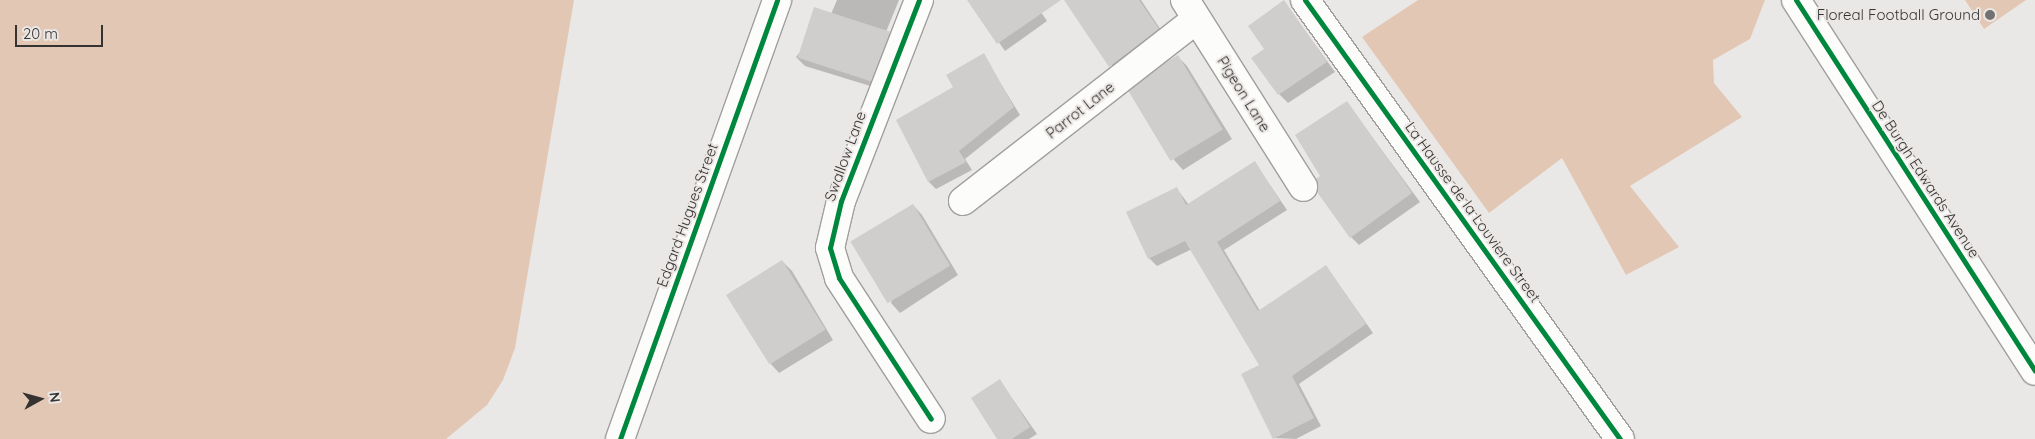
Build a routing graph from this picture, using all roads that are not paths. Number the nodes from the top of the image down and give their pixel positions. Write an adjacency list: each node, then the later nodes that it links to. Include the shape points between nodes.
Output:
1 (778, 0): 10 (street, Edgard Hugues Street)
2 (919, 0): 9 (street, Swallow Lane, via 841,201 830,248 839,278)
3 (1305, 0): 11 (street, La Hausse de la Louviere Street)
4 (1796, 0): 8 (street, De Burgh Edwards Avenue)
5 (1191, 9): 6 (street, Pigeon Lane); 7 (street, Parrot Lane)
6 (1303, 188)
7 (962, 201)
8 (2035, 371)
9 (932, 419)
10 (620, 439)
11 (1620, 439)

